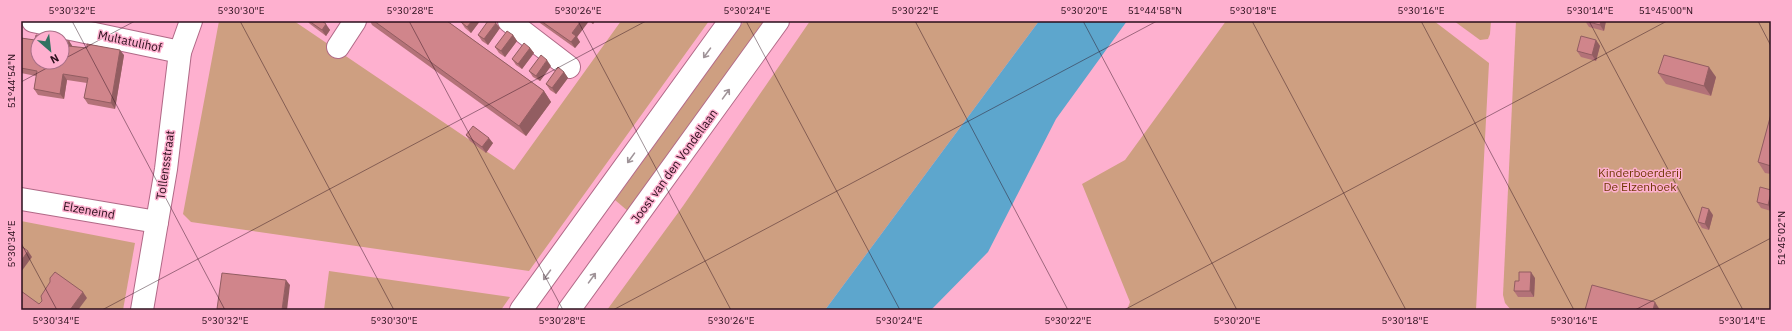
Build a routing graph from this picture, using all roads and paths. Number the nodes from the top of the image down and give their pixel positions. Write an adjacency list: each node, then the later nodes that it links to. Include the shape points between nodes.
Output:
1 (33, 21): 8 (street, Multatulihof)
2 (191, 21): 8 (street, Tollensstraat)
3 (355, 21): 7 (street)
4 (508, 21): 9 (street)
5 (730, 21): 13 (street, one-way to 13)
6 (778, 21): 14 (street, Joost van den Vondellaan, one-way to 6)
7 (338, 47)
8 (180, 52): 11 (street, Tollensstraat)
9 (569, 67)
10 (21, 199): 11 (street, Elzeneind)
11 (157, 222): 12 (street, Tollensstraat)
12 (142, 310)
13 (521, 310)
14 (569, 310)

